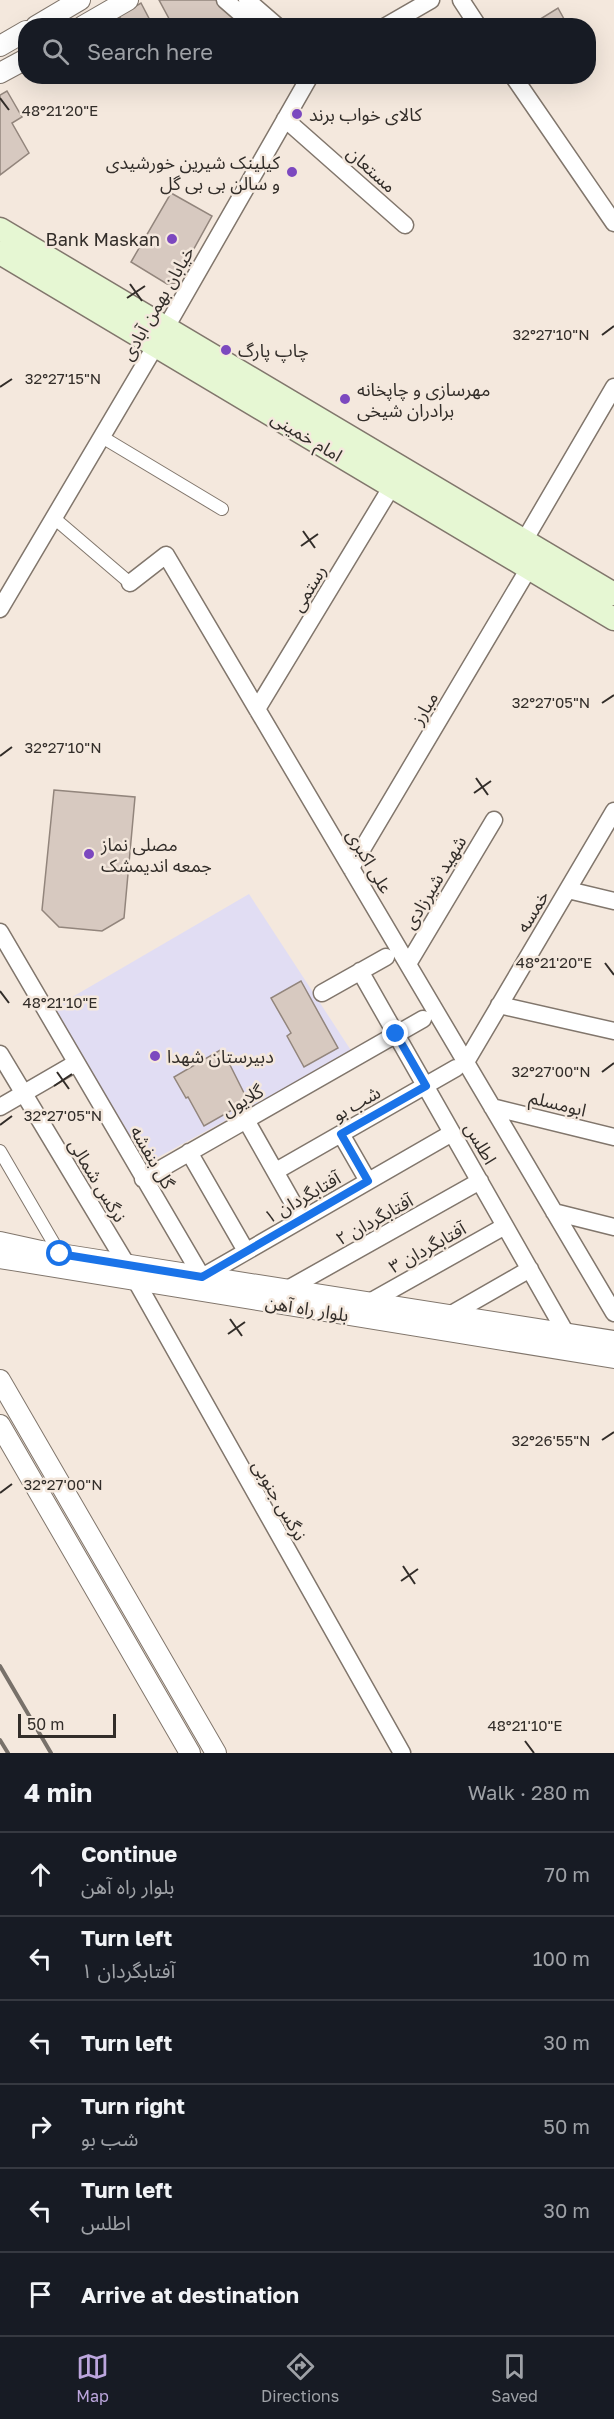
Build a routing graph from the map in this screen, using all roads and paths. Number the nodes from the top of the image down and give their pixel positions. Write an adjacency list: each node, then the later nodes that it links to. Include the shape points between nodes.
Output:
1 (80, 0): 7 (street)
2 (128, 0): 8 (street)
3 (225, 0): 9 (street)
4 (246, 0): 10 (street)
5 (431, 0): 11 (street)
6 (461, 0): 12 (street)
7 (50, 18)
8 (98, 18)
9 (246, 18)
10 (267, 18)
11 (400, 18)
12 (473, 18)
13 (18, 36): 14 (street)
14 (0, 46)
15 (18, 63): 16 (street)
16 (0, 73)
17 (305, 84): 19 (street, خیابان بهمن آبادی)
18 (518, 84): 20 (street)
19 (285, 119): 21 (street, مستعان); 24 (street, خیابان بهمن آبادی)
20 (614, 223)
21 (405, 225)
22 (0, 229): 24 (main road, امام خمینی)
23 (0, 253): 24 (main road, امام خمینی)
24 (161, 336): 26 (street, خیابان بهمن آبادی); 27 (main road, امام خمینی); 30 (main road, امام خمینی)
25 (614, 387): 30 (street)
26 (102, 437): 28 (street); 29 (street, خیابان بهمن آبادی)
27 (392, 486): 31 (main road, امام خمینی); 36 (street, رستمی)
28 (222, 509)
29 (54, 518): 32 (street, علی اکبری); 34 (street, خیابان بهمن آبادی)
30 (524, 541): 33 (main road, امام خمینی)
31 (529, 568): 35 (main road, امام خمینی); 39 (street, مبارز)
32 (130, 583): 36 (street, علی اکبری, via 166,555)
33 (614, 594)
34 (0, 609)
35 (614, 619)
36 (257, 709): 39 (street, علی اکبری)
37 (614, 811): 40 (street, خمسه)
38 (494, 820): 45 (street, شهید شیرزادی)
39 (351, 868): 45 (street, علی اکبری)
40 (568, 890): 41 (street); 48 (street, خمسه)
41 (614, 901)
42 (0, 932): 43 (street, گل بنفشه)
43 (6, 955): 53 (street, گل بنفشه)
44 (386, 957): 46 (street)
45 (408, 964): 54 (street, علی اکبری)
46 (360, 971): 47 (street); 51 (street, اطلس)
47 (322, 993)
48 (498, 1005): 50 (street); 54 (street, خمسه)
49 (423, 1019): 51 (street, گلایول)
50 (614, 1031)
51 (396, 1034): 55 (street, اطلس); 59 (street, گلایول)
52 (0, 1054): 56 (street, نرگس شمالی)
53 (76, 1063): 56 (street); 66 (street, گل بنفشه)
54 (461, 1065): 55 (street, شب بو); 58 (street, علی اکبری)
55 (426, 1086): 60 (street, اطلس); 61 (street, شب بو)
56 (23, 1094): 57 (street); 78 (street, نرگس شمالی)
57 (0, 1107)
58 (492, 1107): 62 (street, ابومسلم); 69 (street, علی اکبری)
59 (246, 1120): 64 (street, گلایول); 65 (street)
60 (453, 1133): 67 (street, آفتابگردان ۱); 68 (street, اطلس)
61 (341, 1134): 65 (street, شب بو); 67 (street)
62 (614, 1137)
63 (0, 1151): 75 (street)
64 (189, 1152): 66 (street, گلایول); 74 (street)
65 (276, 1171): 70 (street)
66 (143, 1179): 79 (street, گل بنفشه)
67 (368, 1181): 70 (street, آفتابگردان ۱)
68 (480, 1181): 71 (street, اطلس); 80 (street, آفتابگردان ۲)
69 (554, 1212): 72 (street); 82 (street, علی اکبری)
70 (302, 1219): 74 (street, آفتابگردان ۱)
71 (505, 1226): 77 (street, اطلس); 81 (street, آفتابگردان ۳)
72 (614, 1227)
73 (0, 1242): 75 (street, بلوار راه آهن)
74 (246, 1251): 79 (street, آفتابگردان ۱)
75 (60, 1254): 78 (street, بلوار راه آهن)
76 (0, 1258): 78 (street, بلوار راه آهن)
77 (530, 1269): 83 (street); 84 (street, اطلس)
78 (130, 1272): 79 (street, بلوار راه آهن); 85 (street, بلوار راه آهن); 92 (street, نرگس جنوبی)
79 (202, 1277): 80 (street, بلوار راه آهن)
80 (286, 1290): 81 (street, بلوار راه آهن)
81 (368, 1303): 83 (street, بلوار راه آهن)
82 (614, 1313)
83 (448, 1316): 84 (street, بلوار راه آهن)
84 (567, 1335): 85 (street, بلوار راه آهن)
85 (614, 1344)
86 (0, 1380): 88 (street)
87 (0, 1425): 89 (street)
88 (68, 1497): 89 (street); 91 (street)
89 (49, 1508): 90 (street)
90 (190, 1753)
91 (216, 1753)
92 (402, 1753)

